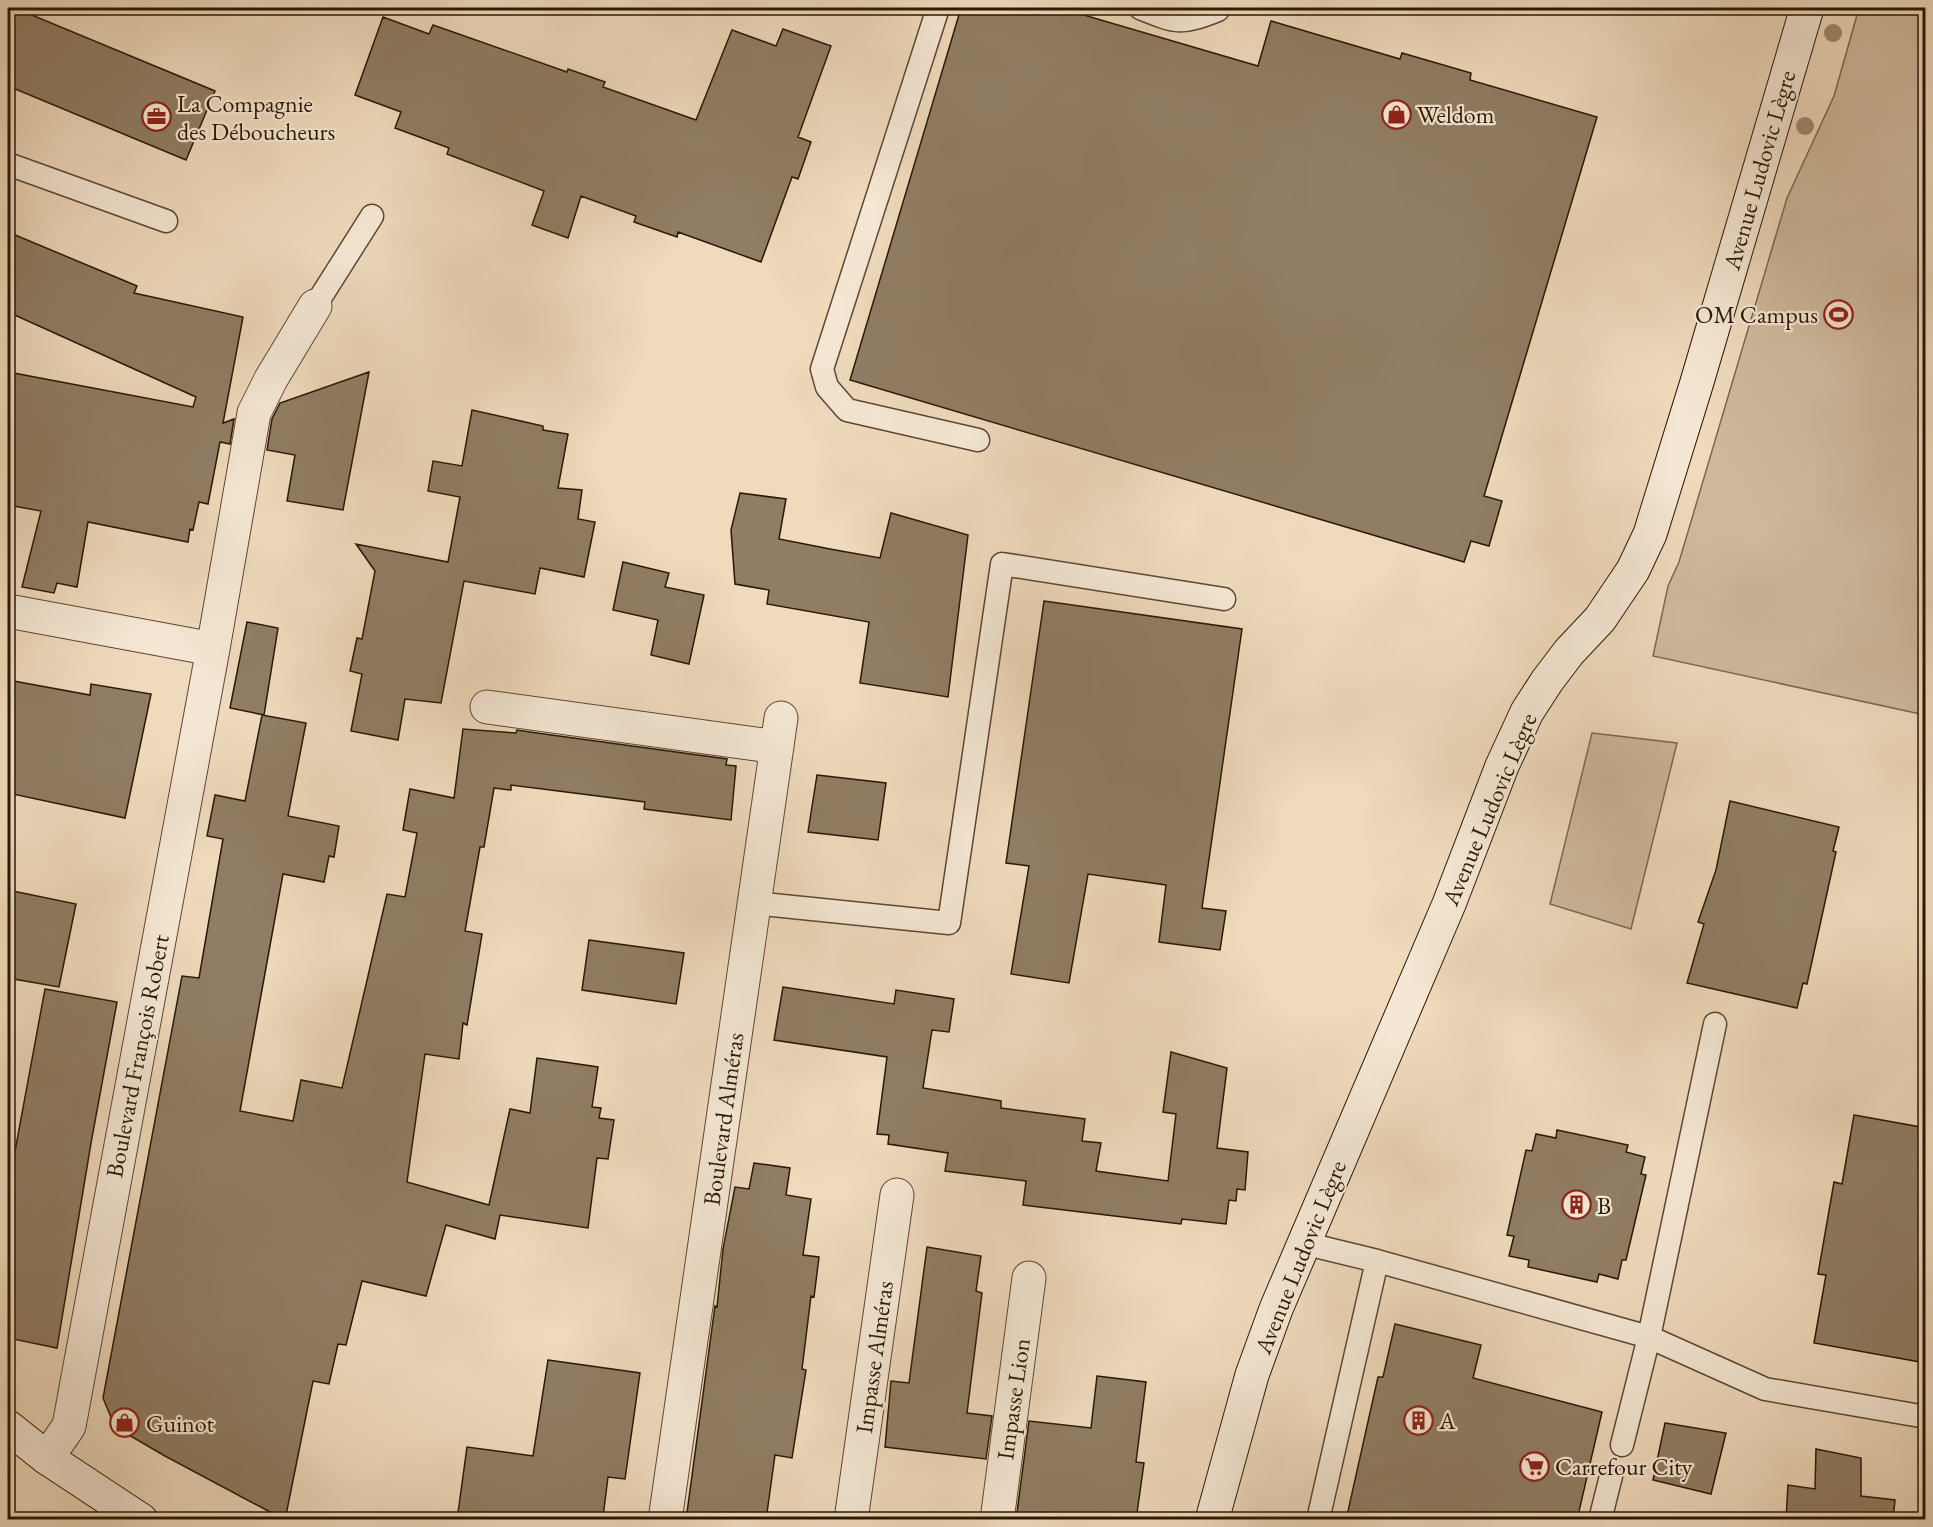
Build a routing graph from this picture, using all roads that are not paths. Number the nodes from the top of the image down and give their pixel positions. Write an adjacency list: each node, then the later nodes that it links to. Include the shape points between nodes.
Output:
1 (938, 8): 9 (lane, via 822,369 827,387 847,410)
2 (1140, 8): 3 (lane, via 1173,21 1195,19)
3 (1219, 8)
4 (1807, 8): 17 (street, Avenue Ludovic Lègre, via 1650,534 1633,570 1600,620 1563,659 1522,723 1445,915)
5 (8, 164): 7 (lane)
6 (372, 216): 8 (lane)
7 (166, 221)
8 (315, 306): 12 (street, Boulevard François Robert, via 254,413)
9 (978, 440)
10 (1224, 599): 14 (lane, via 1002,564 949,922)
11 (8, 611): 12 (street)
12 (213, 649): 24 (street, Boulevard François Robert, via 69,1426)
13 (487, 707): 14 (street, Boulevard Alméras, via 779,732)
14 (754, 903): 27 (street, Boulevard Alméras)
15 (1716, 1024): 20 (lane)
16 (897, 1195): 28 (street, Impasse Alméras)
17 (1303, 1243): 18 (lane); 30 (street, Avenue Ludovic Lègre, via 1252,1375)
18 (1377, 1261): 20 (lane); 31 (lane)
19 (1029, 1278): 29 (street, Impasse Lion)
20 (1649, 1337): 21 (lane, via 1765,1389); 23 (lane)
21 (1926, 1417)
22 (8, 1427): 24 (street)
23 (1622, 1445)
24 (47, 1458): 26 (street)
25 (1611, 1476): 32 (lane)
26 (141, 1520)
27 (665, 1520)
28 (852, 1520)
29 (997, 1520)
30 (1212, 1520)
31 (1318, 1520)
32 (1600, 1520)

